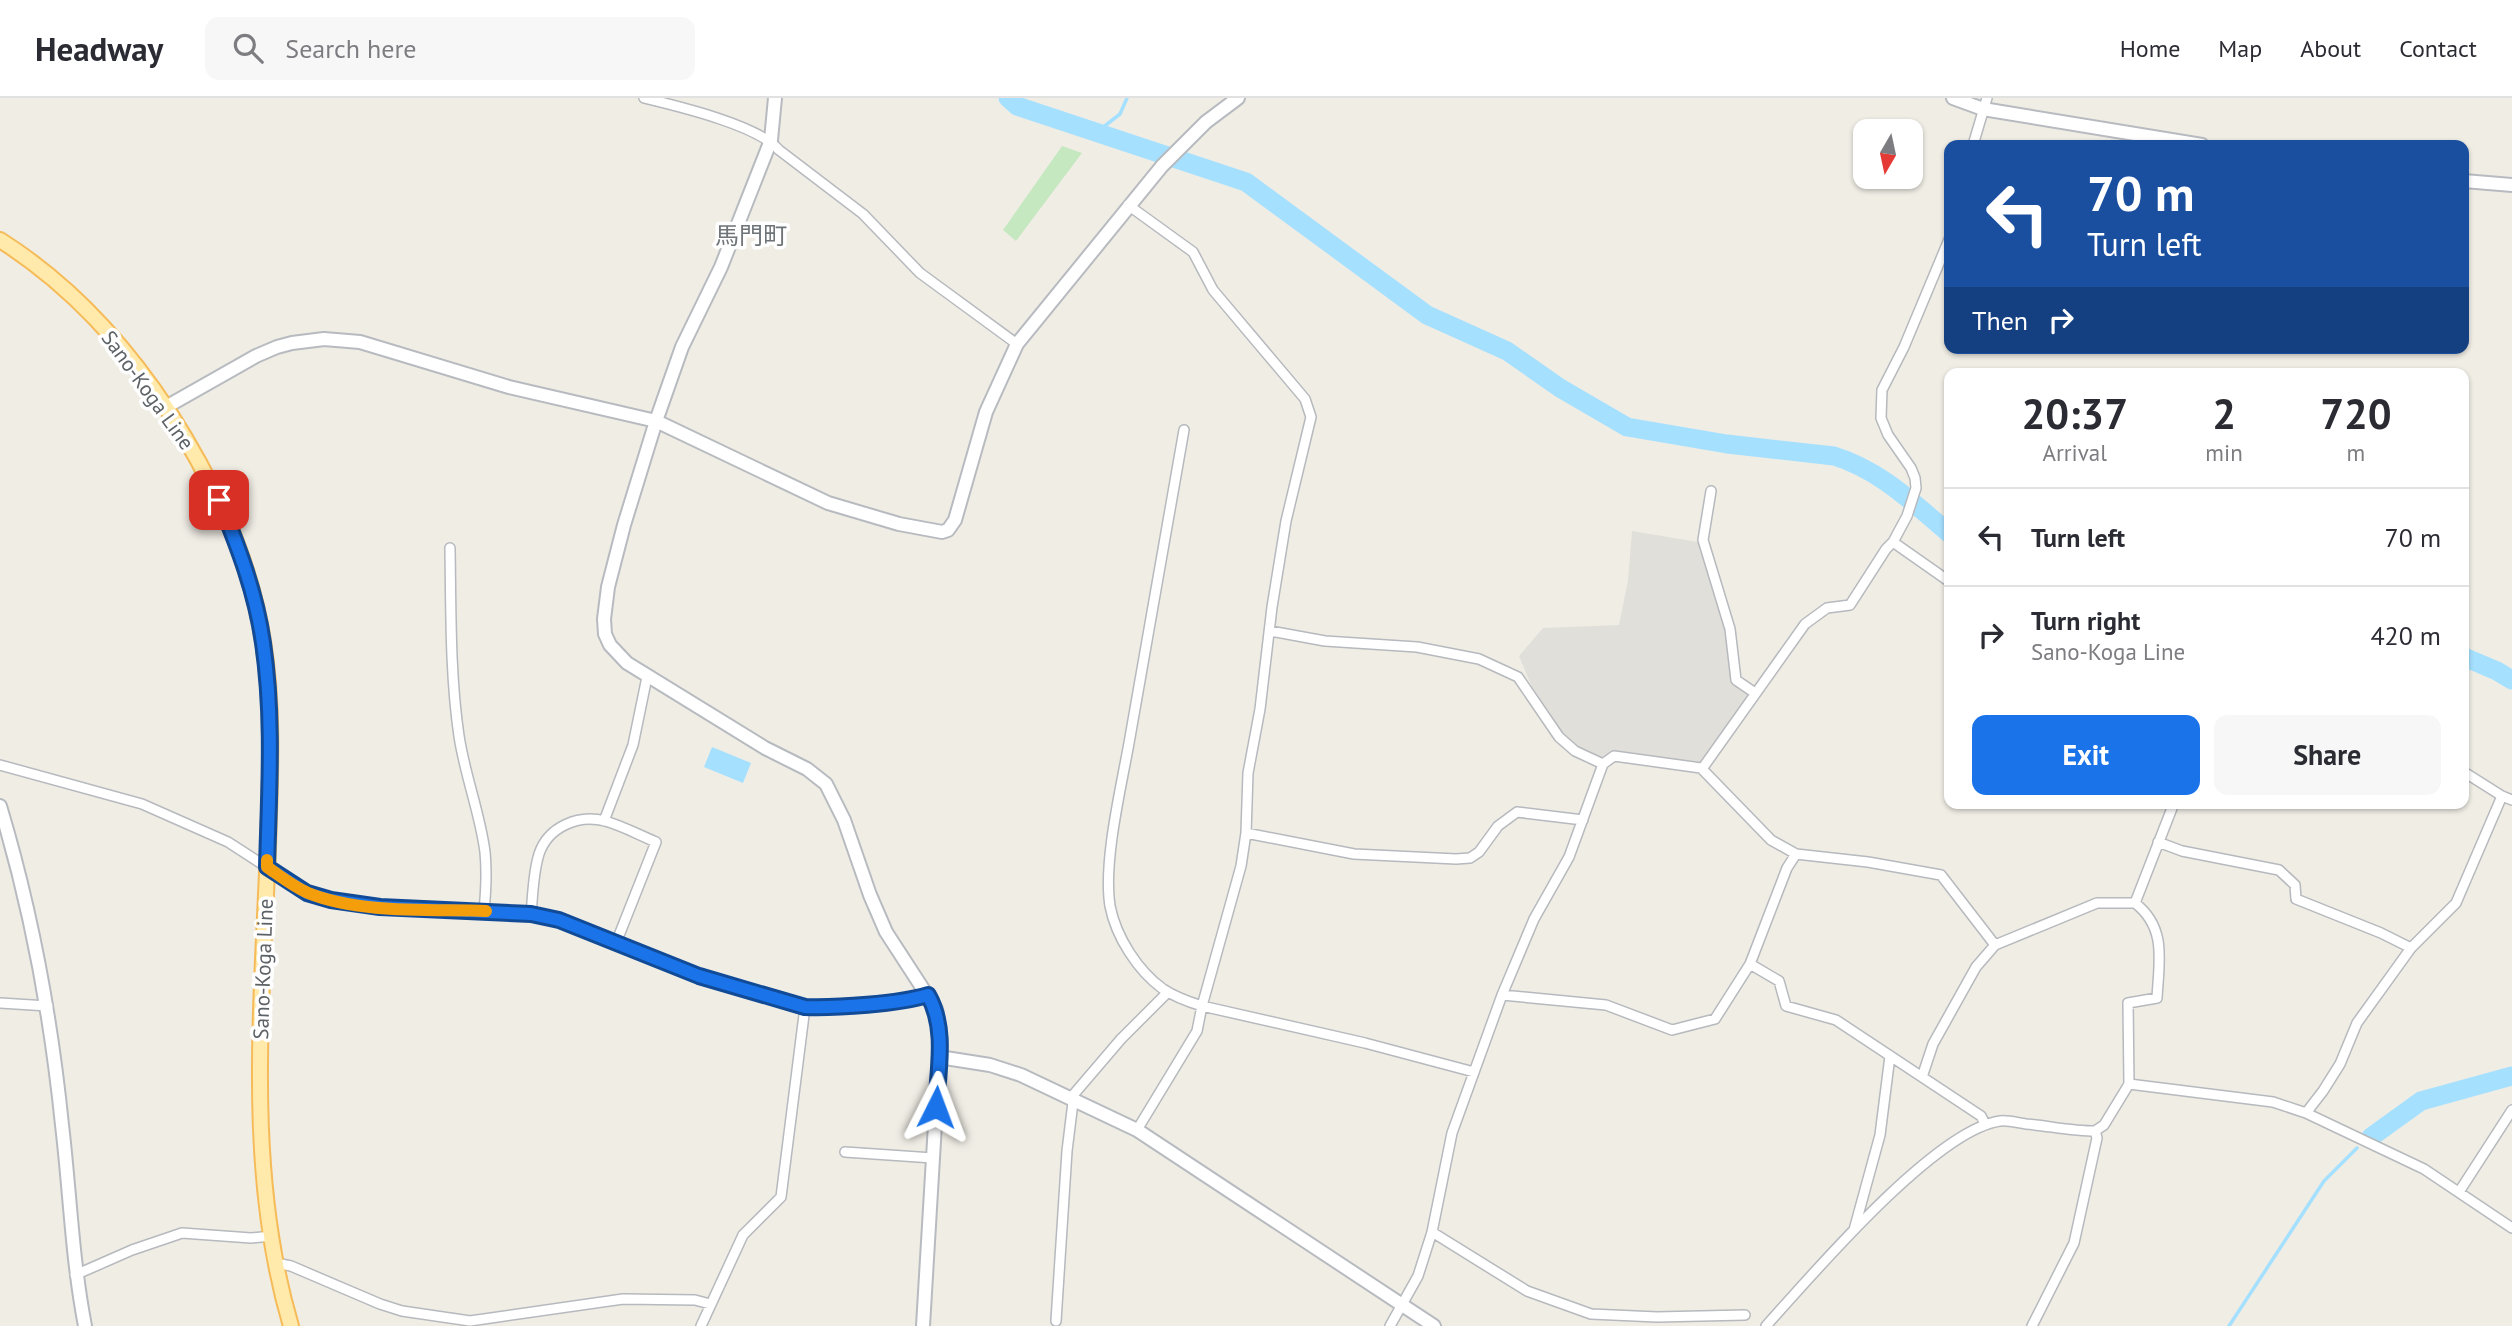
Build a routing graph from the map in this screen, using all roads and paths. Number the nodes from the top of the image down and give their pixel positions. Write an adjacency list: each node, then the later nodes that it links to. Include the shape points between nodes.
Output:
1 (643, 98): 6 (street, via 703,113)
2 (775, 98): 6 (street)
3 (1238, 98): 11 (street, via 1206,122)
4 (1953, 98): 5 (street)
5 (1985, 104): 7 (street); 8 (street)
6 (771, 140): 14 (street, via 863,214 920,273); 16 (street, via 721,267 682,347)
7 (1974, 140)
8 (2176, 140)
9 (2469, 181): 10 (street)
10 (2512, 185)
11 (1128, 205): 14 (street); 22 (street, via 1194,252 1213,290 1305,399 1311,417 1286,521)
12 (0, 240): 15 (main road, Sano-Koga Line, via 90,314)
13 (1944, 251): 19 (street, via 1882,390 1881,418 1911,468 1916,488)
14 (1017, 344): 16 (street, via 986,412 955,520 942,532 828,503)
15 (166, 407): 16 (street, via 277,347 336,339 371,345 509,387); 38 (main road, Sano-Koga Line, via 219,500 243,558 258,614 270,704)
16 (656, 421): 23 (street, via 624,525 604,619 605,634 615,651)
17 (1184, 430): 46 (street, via 1108,874 1111,907 1121,938 1144,970)
18 (1711, 491): 24 (street, via 1703,540 1730,629 1736,680)
19 (1894, 542): 21 (street); 24 (street, via 1850,605 1827,608 1805,624)
20 (450, 548): 40 (street, via 457,725 485,851)
21 (1944, 578)
22 (1270, 631): 25 (street, via 1325,641 1418,647 1479,659 1518,677 1559,737 1575,751); 35 (street, via 1248,774)
23 (647, 677): 34 (street, via 633,745); 47 (street, via 826,784 886,932)
24 (1755, 693): 27 (street)
25 (1603, 764): 27 (street, via 1614,756); 33 (street)
26 (0, 765): 38 (street, via 142,804 228,842)
27 (1702, 769): 37 (street, via 1771,840)
28 (2469, 775): 29 (street)
29 (2502, 796): 30 (street); 44 (street, via 2456,903)
30 (2512, 800)
31 (0, 806): 50 (street)
32 (2172, 809): 36 (street)
33 (1583, 820): 35 (street, via 1517,812 1470,858 1440,860 1354,854); 48 (street)
34 (604, 821): 41 (street, via 564,824 551,833 539,853); 42 (street, via 656,842)
35 (1246, 833): 51 (street)
36 (2158, 842): 39 (street); 44 (street, via 2279,870 2295,885 2296,899)
37 (1796, 854): 43 (street, via 1941,876); 45 (street)
38 (267, 867): 40 (street, via 307,893 331,900); 70 (main road, Sano-Koga Line, via 260,1088)
39 (2135, 903): 43 (street, via 2097,903); 57 (street, via 2158,934 2158,977 2157,998 2128,1003)
40 (484, 911): 41 (street)
41 (531, 914): 42 (street)
42 (616, 943): 52 (street, via 699,976)
43 (1995, 945): 56 (street, via 1976,967 1937,1037)
44 (2411, 948): 60 (street, via 2357,1023 2340,1064)
45 (1750, 964): 48 (street, via 1715,1019 1672,1030 1606,1004); 53 (street, via 1779,981 1786,1006 1836,1020)
46 (1168, 992): 51 (street); 58 (street, via 1094,1069)
47 (928, 995): 52 (street); 54 (street, via 936,1009)
48 (1502, 995): 55 (street)
49 (0, 1003): 50 (street)
50 (48, 1006): 72 (street)
51 (1202, 1006): 55 (street); 62 (street, via 1190,1046)
52 (805, 1007): 73 (street, via 781,1197 743,1235)
53 (1890, 1056): 56 (street); 69 (street, via 1880,1135)
54 (939, 1057): 58 (street, via 990,1065); 65 (street)
55 (1475, 1072): 68 (street, via 1452,1133)
56 (1922, 1077): 61 (street, via 1981,1116)
57 (2129, 1084): 60 (street, via 2273,1102); 63 (street, via 2104,1125)
58 (1074, 1100): 62 (street); 76 (street)
59 (2512, 1110): 66 (street)
60 (2306, 1113): 66 (street, via 2424,1169)
61 (1985, 1124): 63 (street, via 2003,1121); 69 (street, via 1916,1172)
62 (1137, 1130): 74 (street)
63 (2095, 1131): 85 (street, via 2079,1228)
64 (845, 1152): 65 (street)
65 (933, 1158): 81 (street)
66 (2459, 1192): 67 (street)
67 (2512, 1228)
68 (1432, 1232): 74 (street); 75 (street, via 1527,1291 1591,1314 1657,1318)
69 (1854, 1232): 84 (street)
70 (272, 1236): 71 (main road, Sano-Koga Line); 72 (street, via 182,1233)
71 (276, 1263): 77 (street, via 402,1311); 79 (main road, Sano-Koga Line)
72 (75, 1275): 78 (street)
73 (710, 1304): 77 (street, via 623,1299); 80 (street)
74 (1403, 1304): 82 (street); 83 (street)
75 (1745, 1315)
76 (1056, 1321)
77 (475, 1323)
78 (85, 1326)
79 (291, 1326)
80 (701, 1326)
81 (923, 1326)
82 (1390, 1326)
83 (1434, 1326)
84 (1766, 1326)
85 (2032, 1326)

